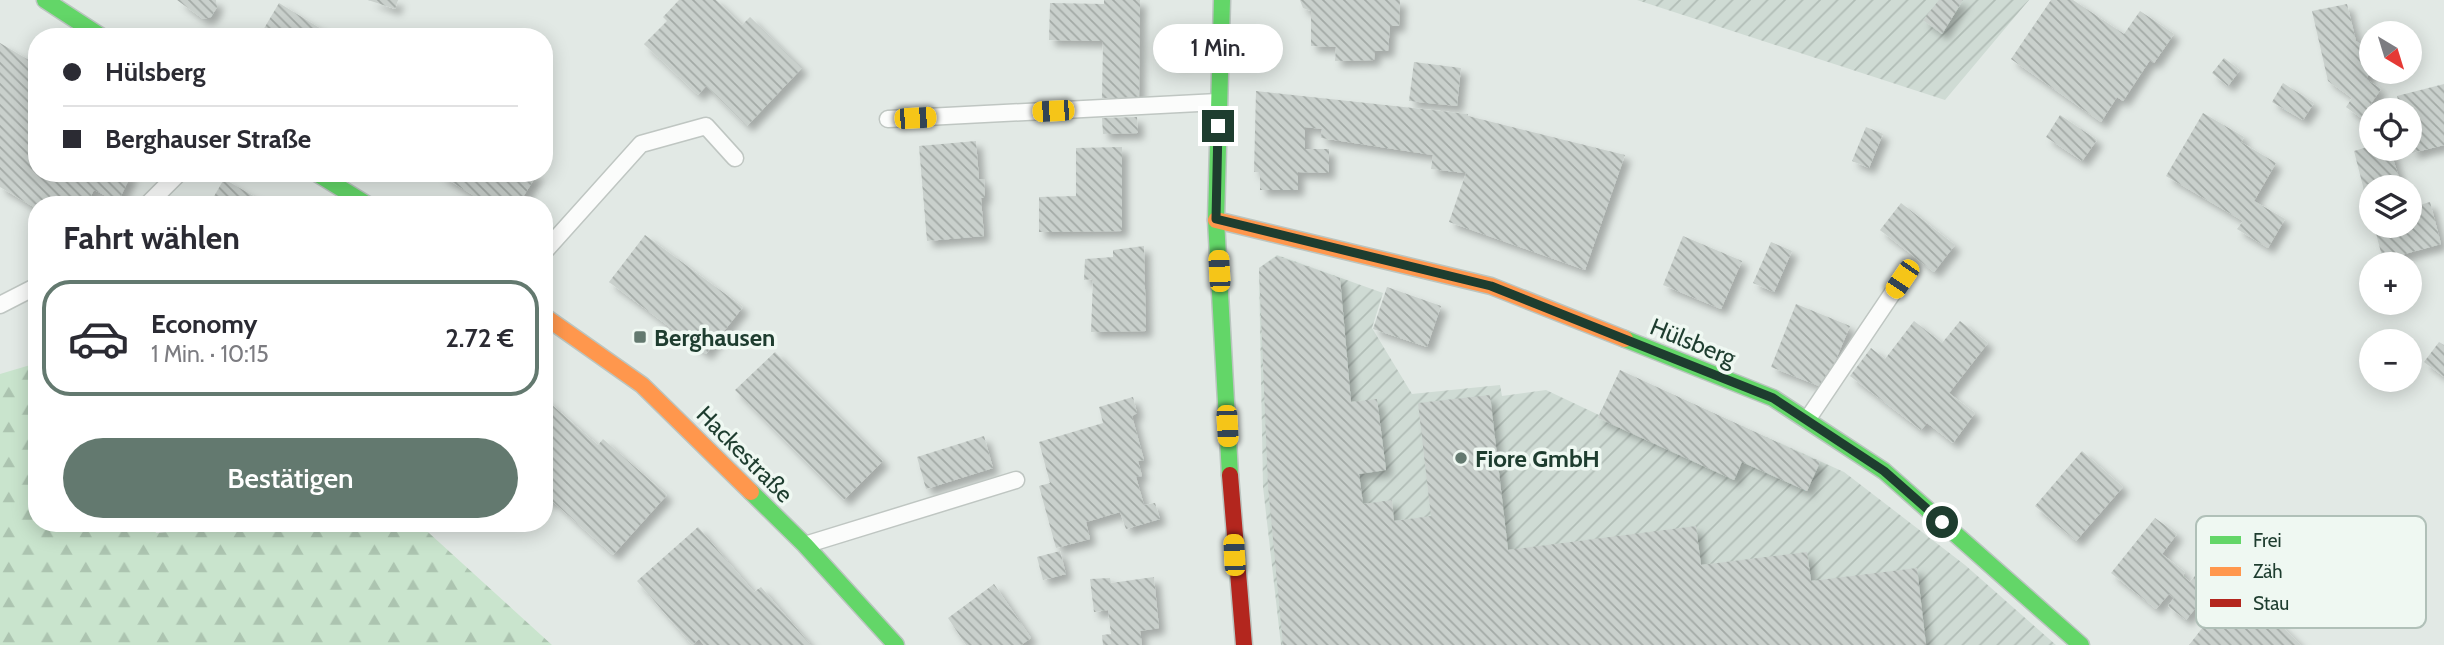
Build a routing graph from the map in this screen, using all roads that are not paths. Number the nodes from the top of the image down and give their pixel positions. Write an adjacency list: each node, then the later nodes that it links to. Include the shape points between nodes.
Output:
1 (45, 0): 3 (street)
2 (1222, 0): 4 (street)
3 (88, 28)
4 (1218, 102): 5 (lane); 11 (street)
5 (888, 119)
6 (735, 158): 12 (lane, via 706,126 641,144)
7 (170, 182): 9 (lane)
8 (331, 182): 10 (street)
9 (156, 196)
10 (353, 196)
11 (1216, 219): 17 (street, Hülsberg, via 1491,286 1773,398); 21 (street, via 1234,555)
12 (553, 241)
13 (1902, 279): 17 (lane)
14 (28, 291): 15 (lane)
15 (0, 305)
16 (553, 322): 19 (street, Hackestraße, via 642,385)
17 (1807, 421): 22 (street, Hülsberg, via 1884,471)
18 (1016, 480): 19 (lane)
19 (805, 545): 20 (street, Hackestraße)
20 (895, 645)
21 (1244, 645)
22 (2081, 645)

